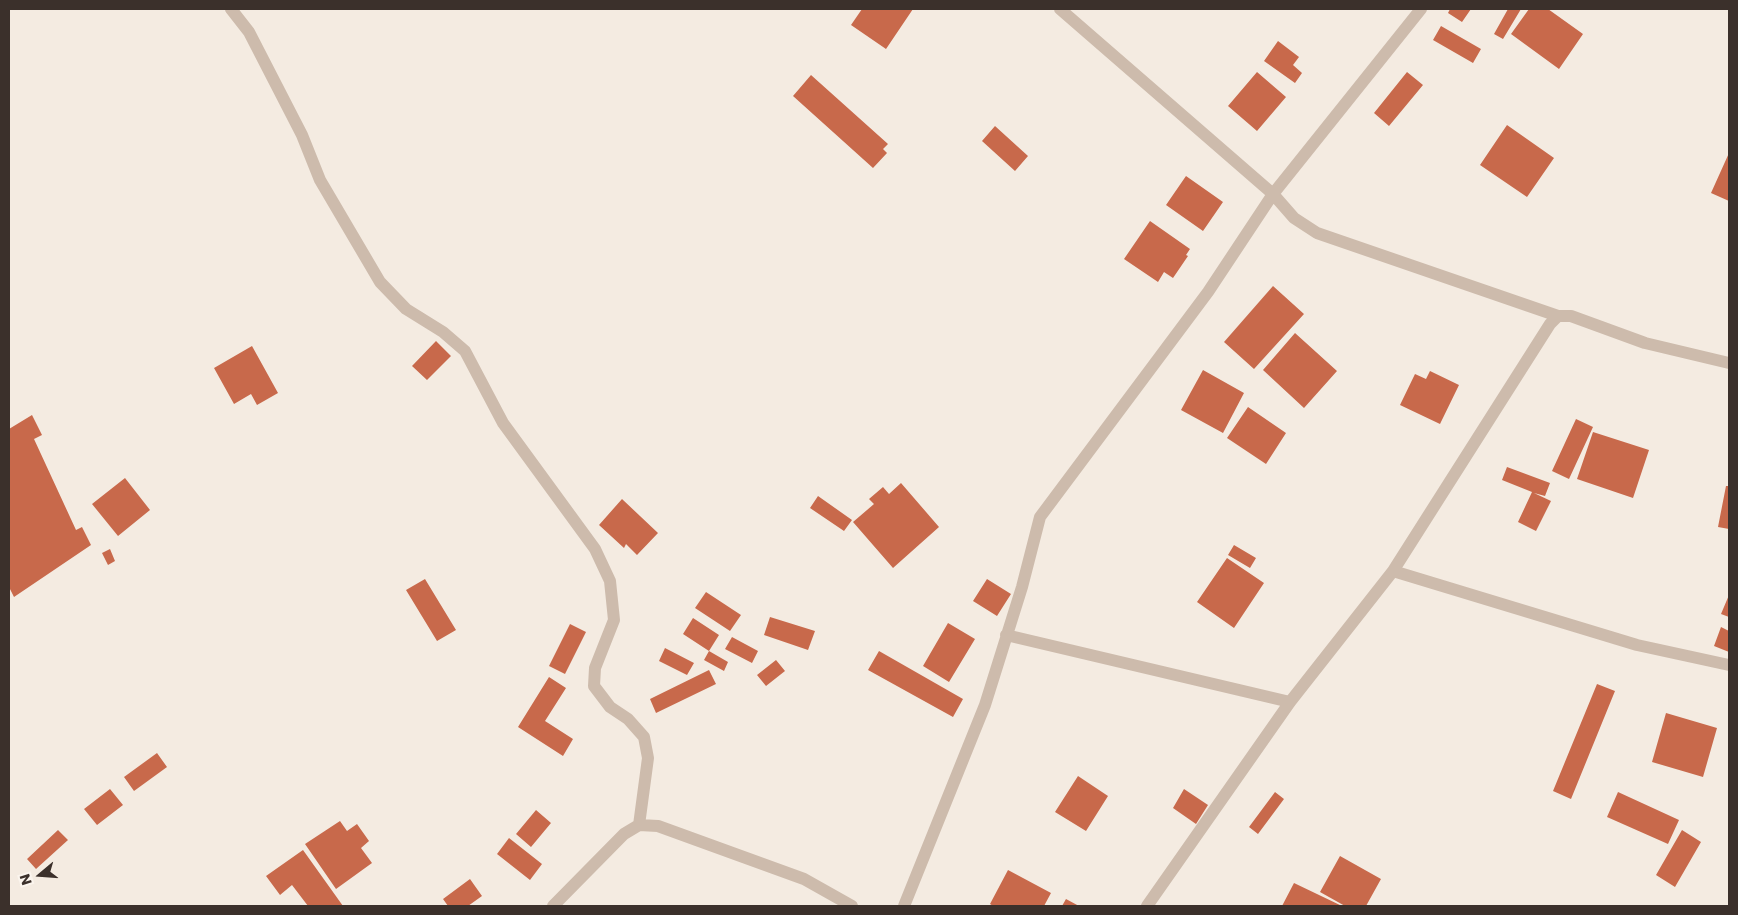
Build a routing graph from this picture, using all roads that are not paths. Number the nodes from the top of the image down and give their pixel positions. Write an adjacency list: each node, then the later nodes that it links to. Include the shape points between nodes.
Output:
1 (232, 9): 11 (street, via 249,32 302,134 320,180 380,282 406,309 443,332 465,351 503,422 595,549 610,581 614,620 595,668 594,686 610,707 628,719 644,737 648,758)
2 (1060, 9): 4 (street)
3 (1420, 9): 4 (street)
4 (1273, 194): 5 (street, via 1294,218 1317,233); 8 (street, via 1208,292 1040,517)
5 (1558, 316): 6 (street, via 1571,316 1645,343); 7 (street)
6 (1729, 362)
7 (1393, 571): 9 (street, via 1637,645); 10 (street)
8 (1006, 635): 10 (street); 14 (street, via 985,704)
9 (1729, 665)
10 (1290, 702): 15 (street)
11 (639, 825): 12 (street, via 624,834); 13 (street, via 658,826 804,880)
12 (553, 906)
13 (852, 906)
14 (904, 906)
15 (1147, 906)

